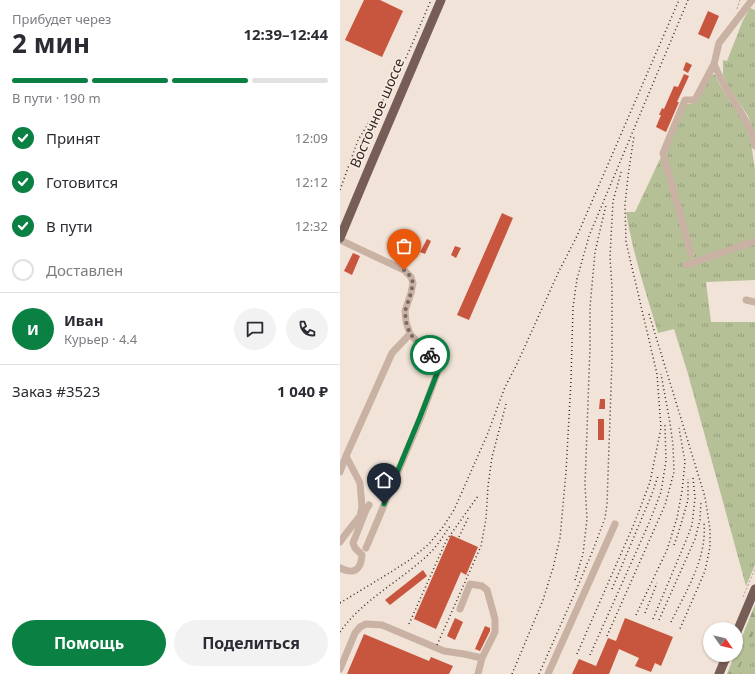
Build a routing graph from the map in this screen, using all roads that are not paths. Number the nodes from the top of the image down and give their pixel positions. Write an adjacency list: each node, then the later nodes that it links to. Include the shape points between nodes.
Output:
1 (441, 0): 5 (main road, Восточное шоссе)
2 (752, 3): 3 (lane, via 720,43)
3 (714, 64): 4 (lane, via 746,120); 7 (lane, via 695,100 685,100 663,153)
4 (755, 146)
5 (340, 239): 11 (lane, via 404,270 411,277 413,283 405,311)
6 (755, 242): 8 (lane)
7 (691, 254)
8 (686, 264)
9 (746, 300): 10 (lane)
10 (755, 302)
11 (410, 334): 12 (lane, via 392,354); 17 (lane, via 437,362 438,371)
12 (346, 456): 13 (lane); 16 (lane, via 360,483 362,507 360,516)
13 (340, 472)
14 (369, 505): 18 (lane, via 353,543 362,555 362,563 351,571)
15 (615, 524): 26 (lane)
16 (340, 542)
17 (366, 548)
18 (340, 568)
19 (755, 589): 21 (main road)
20 (460, 609): 22 (lane, via 470,584 482,586 487,590 495,619 495,632)
21 (741, 622)
22 (482, 658): 24 (lane, via 444,651 382,625 366,624 355,633); 25 (lane)
23 (724, 662): 27 (main road)
24 (340, 668)
25 (478, 674)
26 (548, 674)
27 (719, 674)

